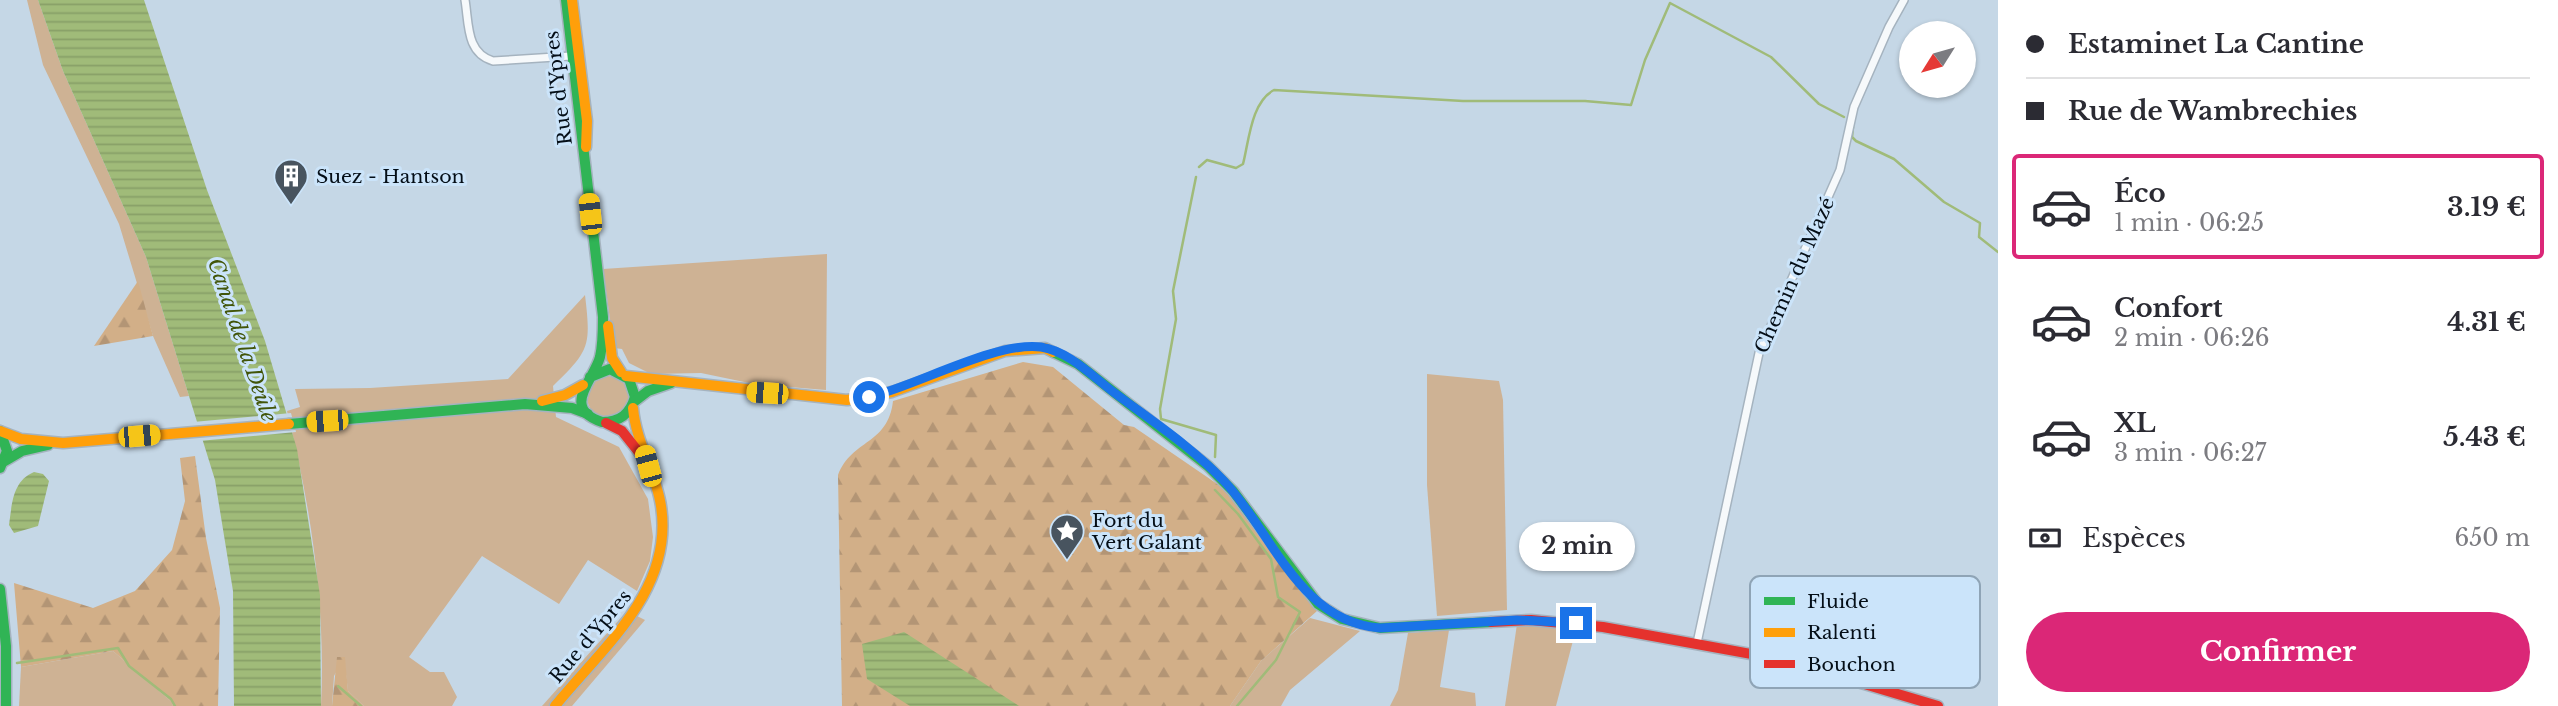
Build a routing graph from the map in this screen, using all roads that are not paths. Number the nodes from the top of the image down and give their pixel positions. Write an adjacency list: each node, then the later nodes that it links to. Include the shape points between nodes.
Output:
1 (465, 0): 5 (street, via 472,44 481,56 493,61)
2 (566, 0): 5 (main road, Rue d'Ypres)
3 (572, 0): 6 (main road, Rue d'Ypres, via 587,121)
4 (1904, 0): 20 (street, Chemin du Mazé, via 1852,114 1840,170 1759,353)
5 (571, 55): 6 (main road, Rue d'Ypres)
6 (586, 172): 7 (main road, Rue d'Ypres)
7 (600, 291): 8 (main road, Rue d'Ypres, via 612,358); 10 (main road, Rue d'Ypres, via 603,337)
8 (624, 374): 9 (main road); 10 (main road, via 607,369); 12 (main road, via 633,386)
9 (685, 380): 12 (main road, via 653,389); 20 (main road, via 747,391 854,399 900,389 1005,351 1040,347 1078,364 1221,478 1313,599 1335,615 1354,623 1396,628 1557,621)
10 (587, 381): 11 (main road, via 565,395); 13 (main road, via 582,400)
11 (525, 404): 13 (main road, via 567,407); 16 (main road)
12 (634, 405): 14 (main road, via 623,419); 18 (main road, Rue d'Ypres)
13 (588, 414): 14 (main road)
14 (606, 423): 18 (main road, Rue d'Ypres, via 626,435)
15 (0, 431): 16 (main road, via 21,439); 17 (main road, via 7,443)
16 (63, 443): 17 (main road, via 22,451)
17 (2, 465)
18 (648, 466): 24 (main road, Rue d'Ypres, via 664,524 657,573 636,612)
19 (0, 589): 23 (main road)
20 (1696, 643): 21 (main road)
21 (1750, 654)
22 (1881, 688): 25 (main road)
23 (6, 706)
24 (555, 706)
25 (1938, 706)

